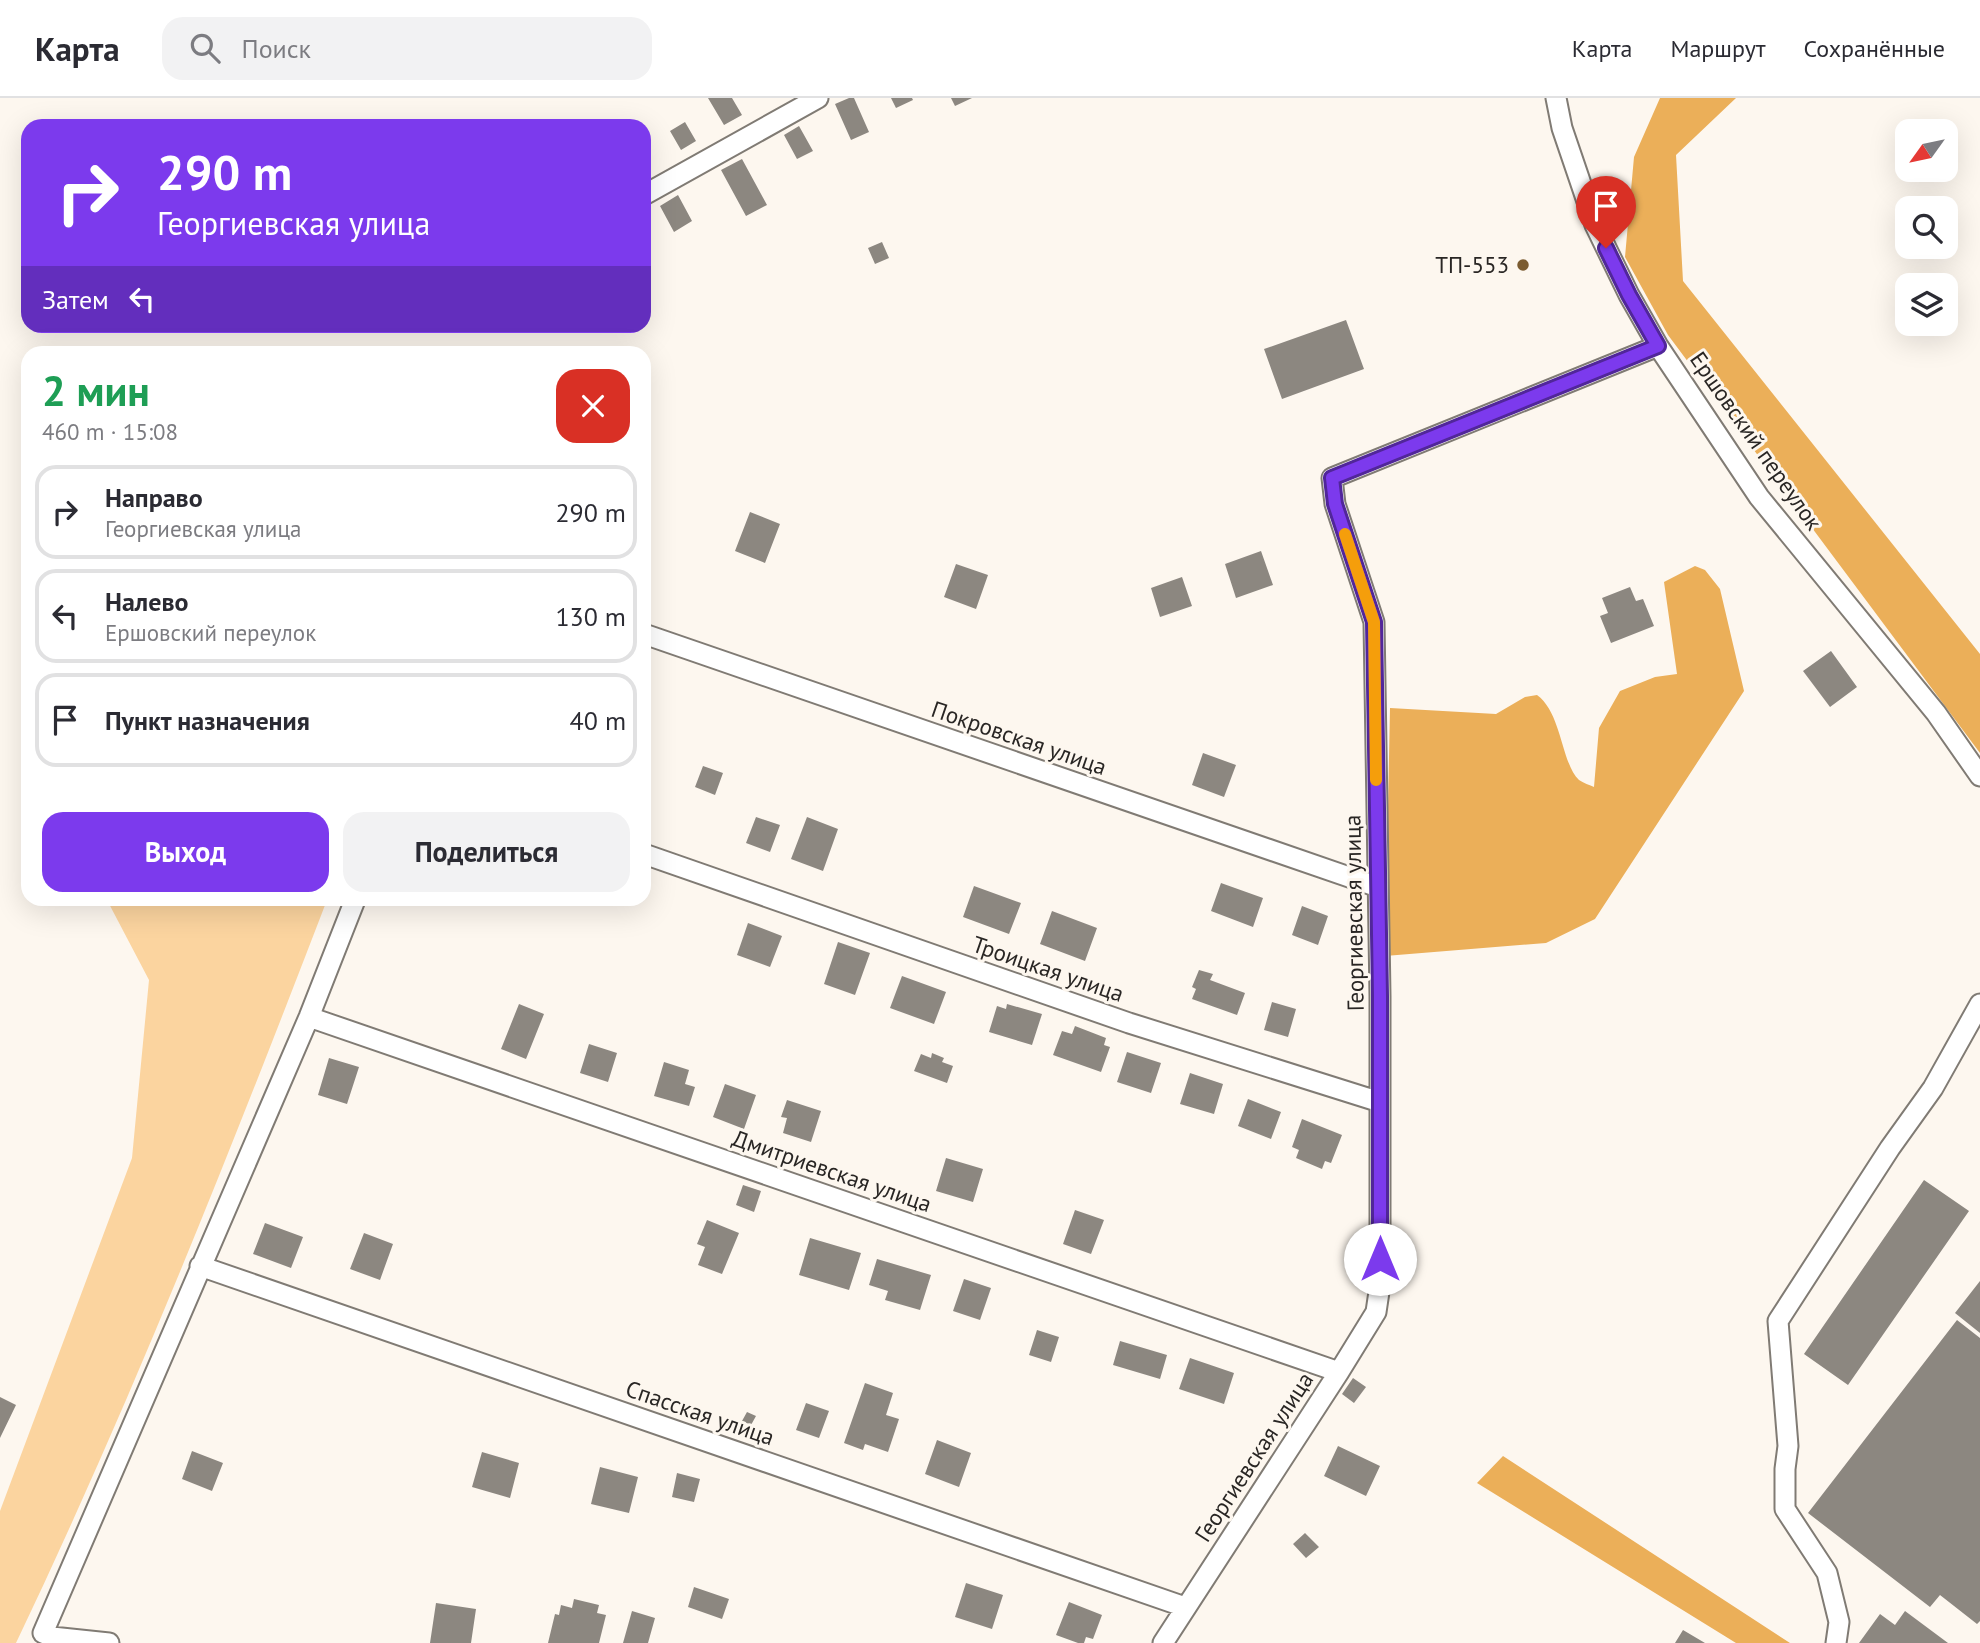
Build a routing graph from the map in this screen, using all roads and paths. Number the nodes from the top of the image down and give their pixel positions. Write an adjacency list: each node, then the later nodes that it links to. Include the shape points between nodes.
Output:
1 (818, 98): 3 (street)
2 (1556, 98): 4 (street, Ершовский переулок, via 1595,225)
3 (651, 191)
4 (1658, 346): 6 (street, Ершовский переулок, via 1759,497 1936,713); 8 (street, Георгиевская улица, via 1332,478 1335,504 1374,622)
5 (651, 636): 8 (street, Покровская улица)
6 (1980, 776)
7 (651, 856): 12 (street, Троицкая улица, via 1129,1023)
8 (1378, 887): 12 (street, Георгиевская улица)
9 (353, 906): 11 (street)
10 (1980, 1004): 18 (street, via 1933,1088 1778,1321 1788,1446 1784,1509 1827,1573 1839,1622)
11 (309, 1017): 13 (street); 14 (street, Дмитриевская улица)
12 (1380, 1102): 14 (street, Георгиевская улица, via 1376,1312)
13 (200, 1266): 15 (street, Спасская улица); 16 (street, via 43,1633)
14 (1339, 1372): 15 (street, Георгиевская улица)
15 (1185, 1606): 17 (street, Георгиевская улица)
16 (109, 1643)
17 (1163, 1643)
18 (1836, 1643)

